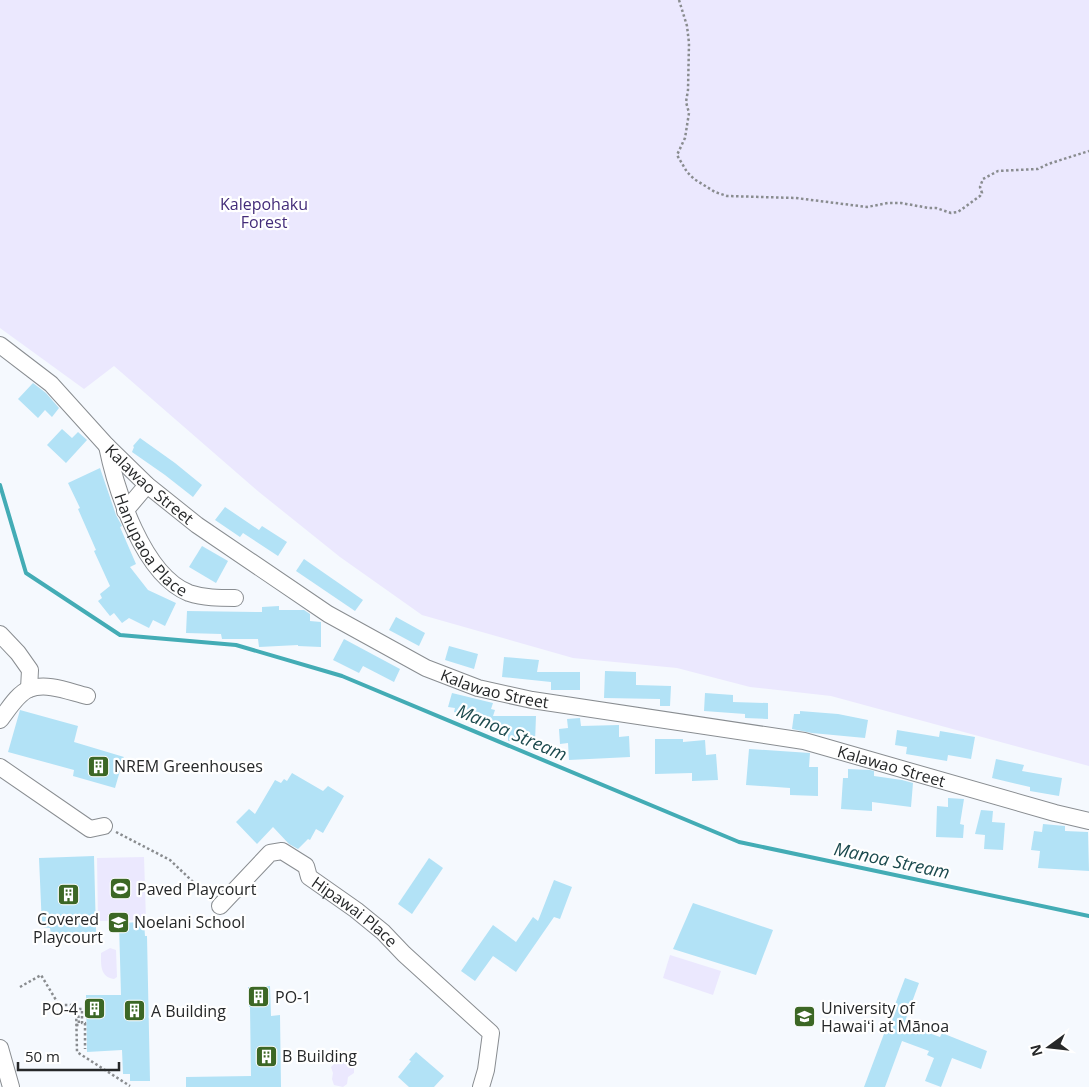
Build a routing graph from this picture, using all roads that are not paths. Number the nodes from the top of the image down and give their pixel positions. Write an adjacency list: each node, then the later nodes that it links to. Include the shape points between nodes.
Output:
1 (0, 345): 2 (street, Kalawao Street, via 51,384)
2 (107, 446): 3 (street, Kalawao Street); 4 (street, Hanupaoa Place)
3 (147, 485): 4 (street); 11 (street, Kalawao Street, via 197,525 328,614 426,668 478,688 532,700 804,741)
4 (126, 511): 5 (street, Hanupaoa Place, via 156,568 170,582 205,597)
5 (235, 598)
6 (0, 634): 7 (street, via 30,670)
7 (29, 688): 8 (street, via 47,686); 9 (street)
8 (87, 696)
9 (0, 720)
10 (0, 767): 12 (street, via 90,829)
11 (1089, 821)
12 (104, 826)
13 (220, 906): 16 (street, Hipawai Place, via 270,853 282,851 306,866 309,877 383,932 491,1033)
14 (0, 1048): 15 (street)
15 (11, 1087)
16 (482, 1087)

